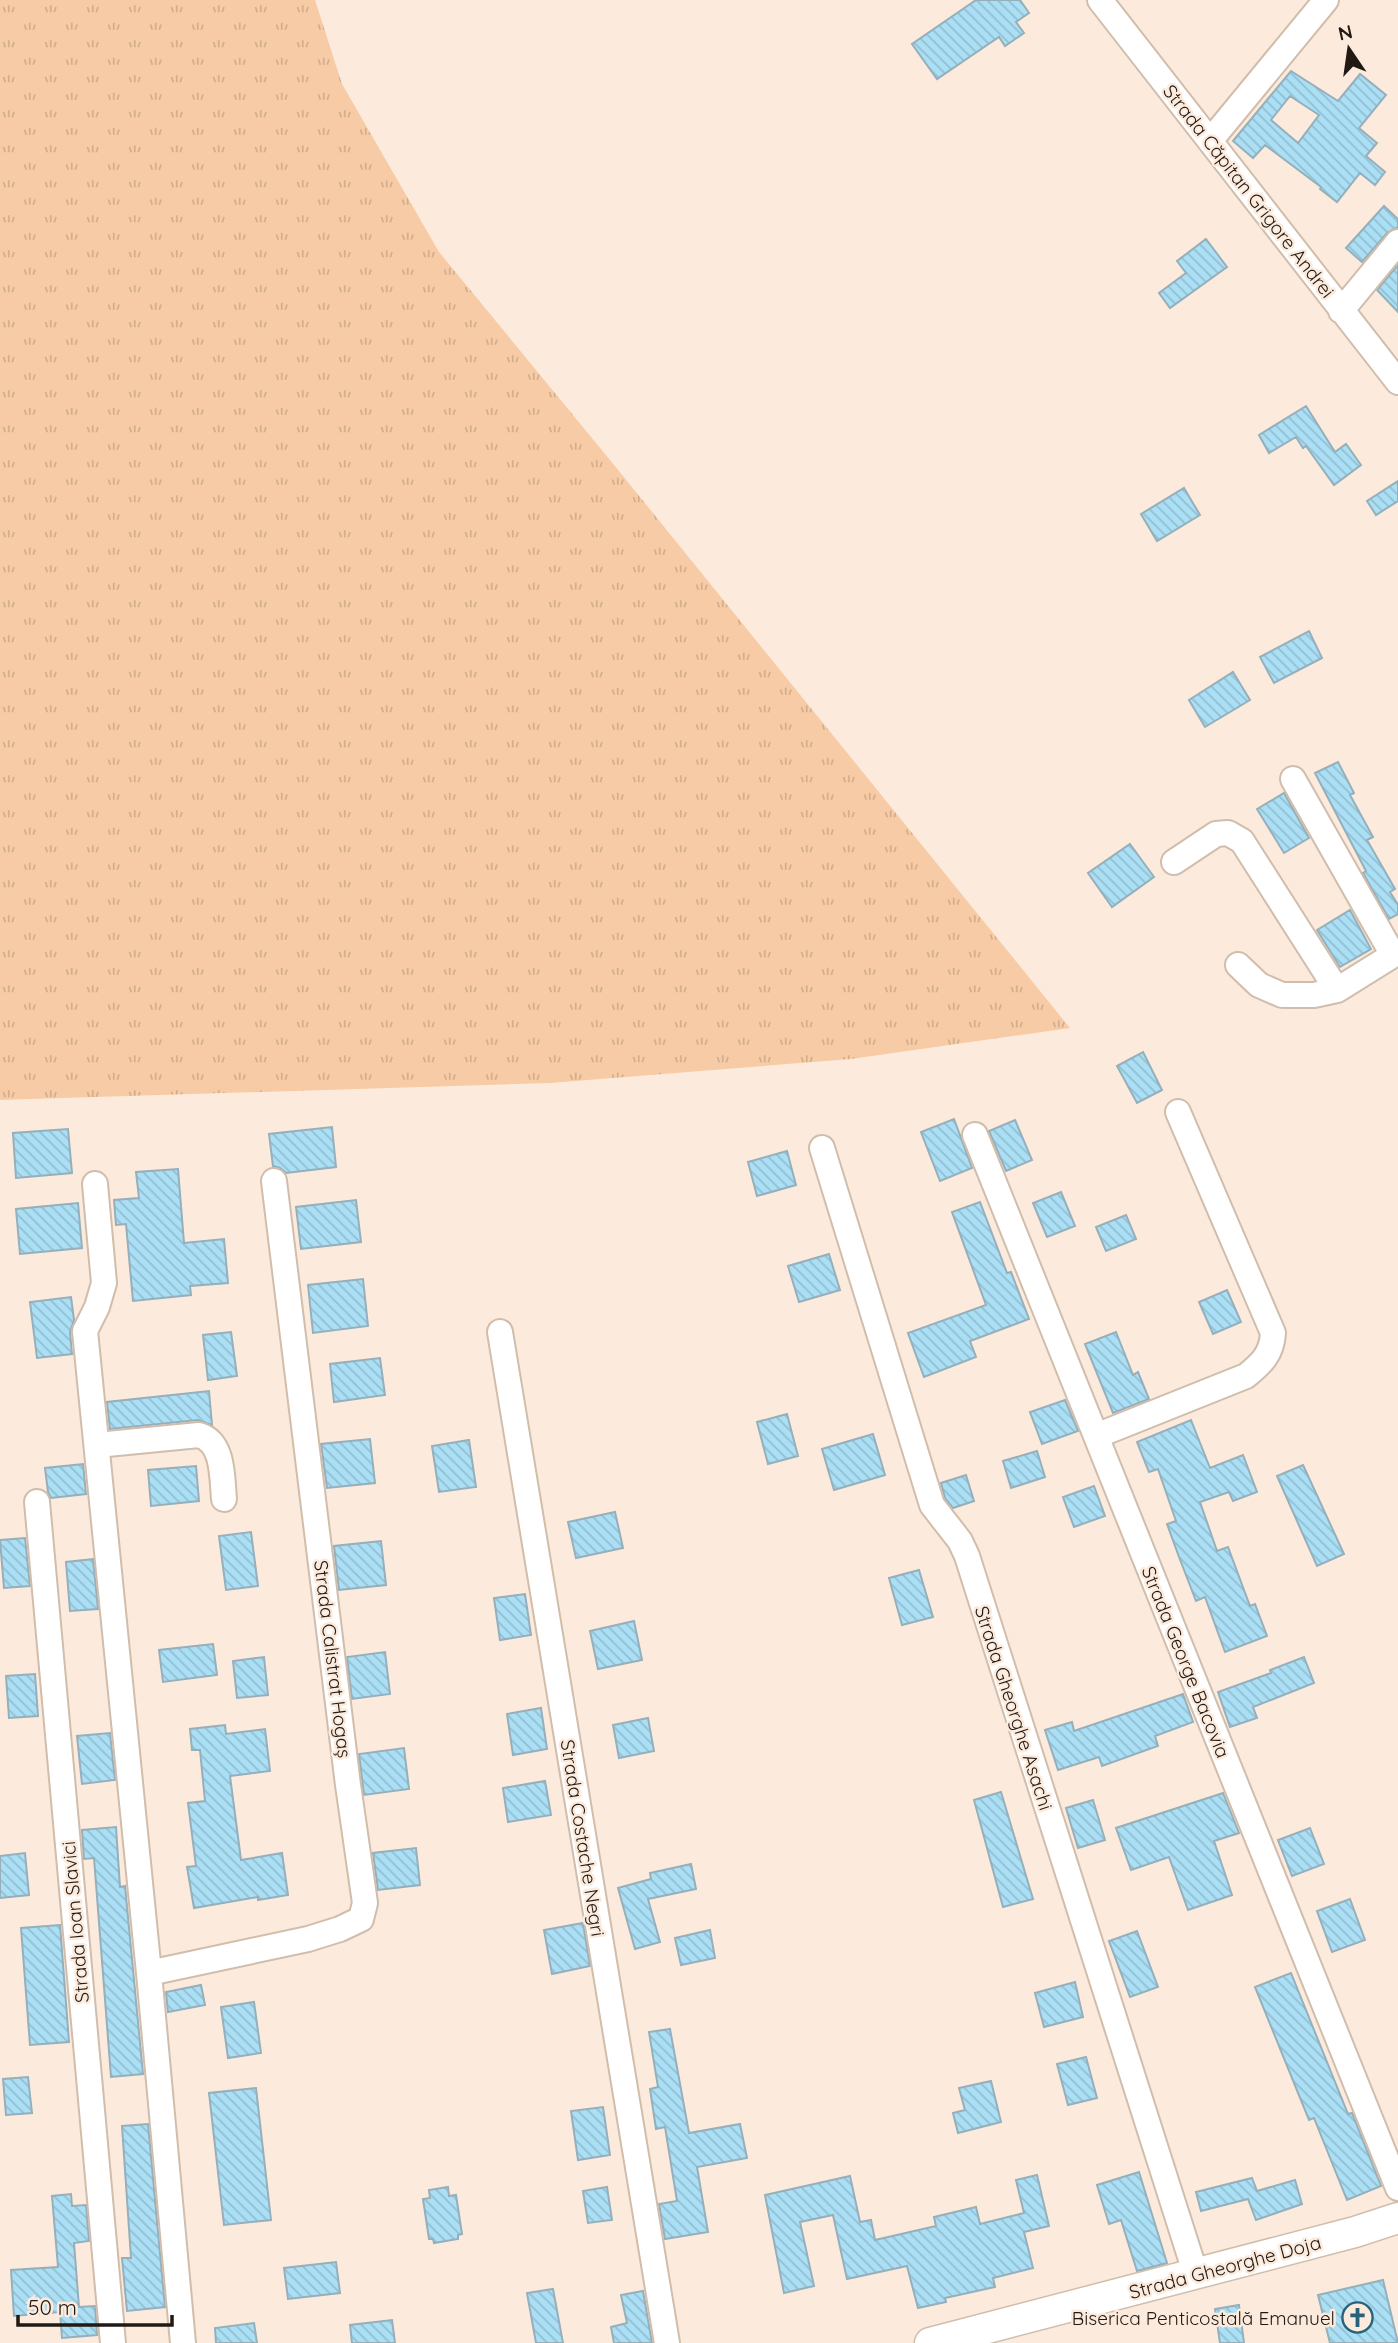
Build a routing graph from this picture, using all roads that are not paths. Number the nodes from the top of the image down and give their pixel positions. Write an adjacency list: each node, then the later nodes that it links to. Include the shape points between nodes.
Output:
1 (1100, 0): 3 (street, Strada Căpitan Grigore Andrei)
2 (1326, 0): 3 (street)
3 (1210, 141): 5 (street, Strada Căpitan Grigore Andrei)
4 (1398, 242): 5 (street)
5 (1341, 311): 6 (street, Strada Căpitan Grigore Andrei)
6 (1398, 382)
7 (1293, 779): 9 (street)
8 (1174, 862): 11 (street, via 1216,834 1228,833 1242,841)
9 (1395, 954): 11 (street)
10 (1237, 965): 11 (street, via 1259,985 1282,995)
11 (1337, 990)
12 (1178, 1112): 18 (street, via 1273,1333 1272,1347 1246,1376)
13 (975, 1135): 18 (street, Strada George Bacovia)
14 (822, 1148): 25 (street, Strada Gheorghe Asachi, via 932,1505 967,1556)
15 (274, 1181): 22 (street, Strada Calistrat Hogaș, via 365,1903 361,1919 340,1929)
16 (95, 1184): 19 (street, via 104,1283 85,1331)
17 (500, 1332): 28 (street, Strada Costache Negri)
18 (1096, 1436): 23 (street, Strada George Bacovia)
19 (97, 1445): 20 (street, via 206,1437 219,1457); 22 (street)
20 (224, 1499)
21 (37, 1502): 26 (street, Strada Ioan Slavici)
22 (149, 1973): 27 (street)
23 (1398, 2188)
24 (1398, 2218): 25 (street, Strada Gheorghe Doja)
25 (1196, 2275): 29 (street, Strada Gheorghe Doja)
26 (113, 2343)
27 (183, 2343)
28 (667, 2343)
29 (930, 2343)

